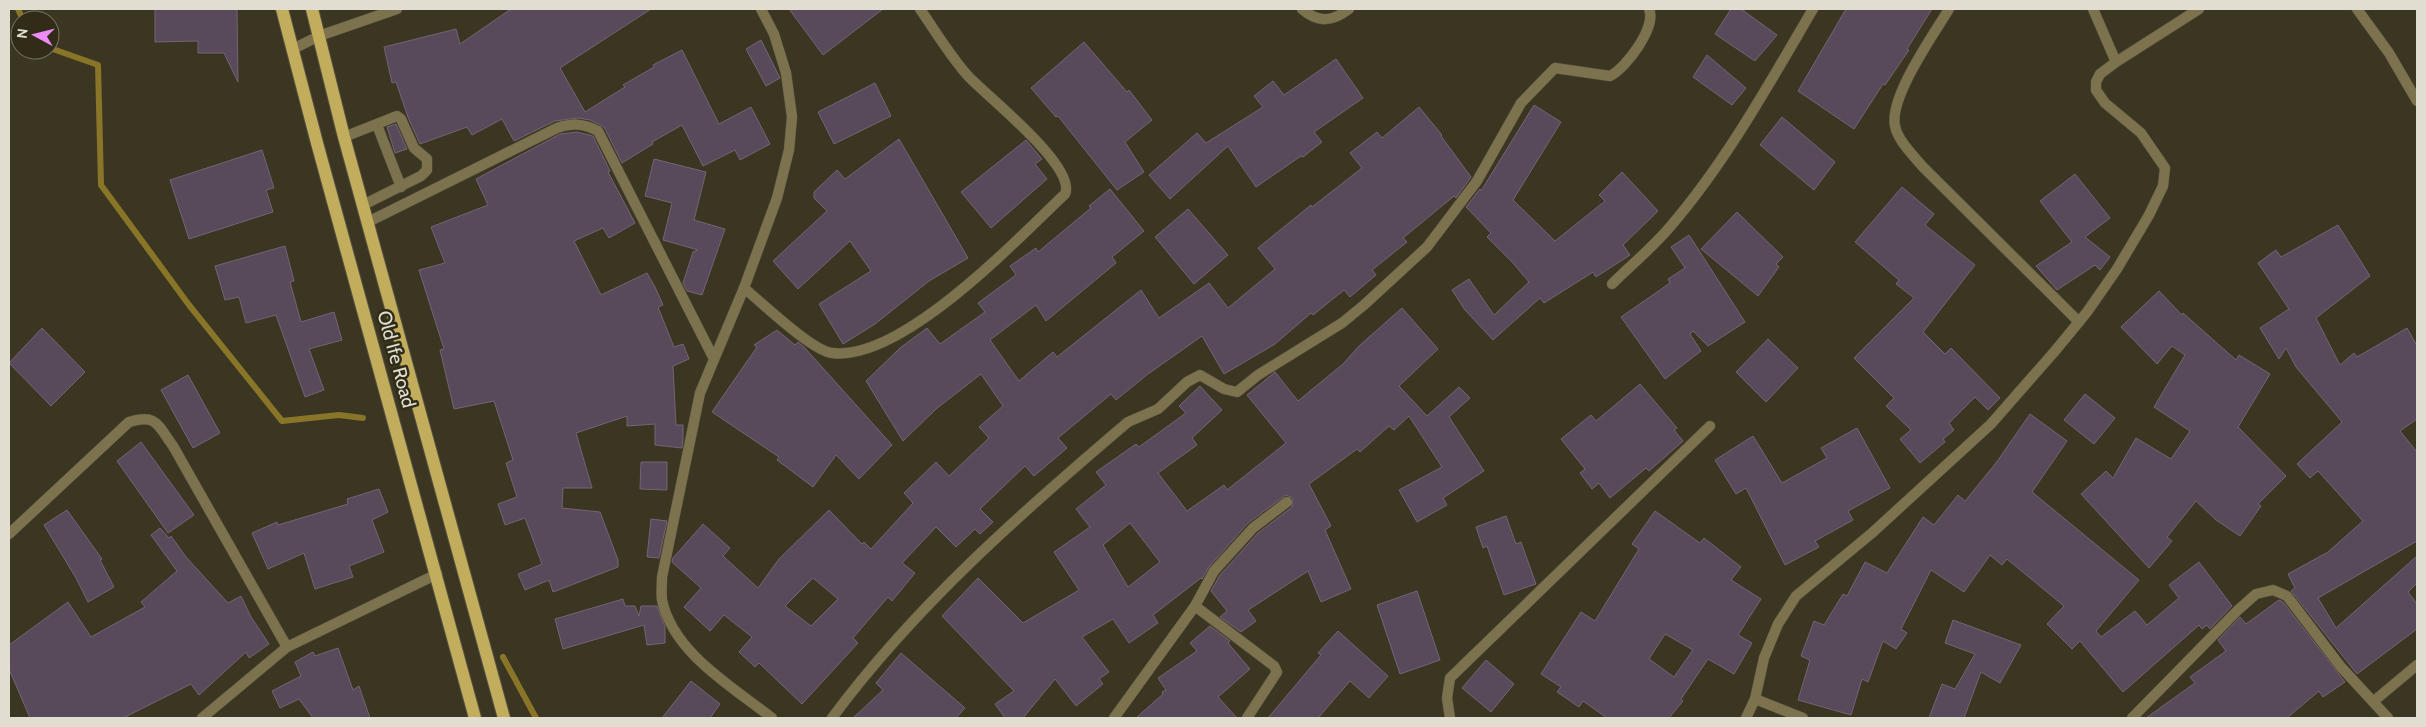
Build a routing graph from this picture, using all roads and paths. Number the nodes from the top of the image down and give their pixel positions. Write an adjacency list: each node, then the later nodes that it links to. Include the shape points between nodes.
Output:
1 (282, 9): 15 (main road, Old Ife Road)
2 (312, 9): 14 (main road, Old Ife Road)
3 (397, 9): 14 (street)
4 (761, 9): 24 (street, via 774,34 786,72 792,117 789,150 777,198)
5 (920, 9): 24 (street, via 969,77 1046,150 1067,182 1065,194 957,293 906,330 864,350 831,353 795,332)
6 (1302, 9): 7 (street, via 1322,21 1338,17)
7 (1348, 9)
8 (1813, 9): 23 (street, via 1770,83 1699,190 1668,229)
9 (1949, 9): 25 (street, via 1897,100 1895,126 1899,136 1923,166)
10 (2093, 9): 16 (street)
11 (2199, 9): 16 (street)
12 (2357, 9): 17 (street)
13 (1651, 10): 40 (street, via 1648,29 1635,51 1615,74 1555,68 1541,80 1521,103 1477,181 1427,246 1364,305 1237,392 1224,389 1200,375 1187,382 1158,408 1128,422 953,580 877,660)
14 (319, 36): 15 (street); 19 (main road, Old Ife Road)
15 (293, 49): 30 (main road, Old Ife Road)
16 (2116, 62): 25 (street, via 2100,74 2096,90 2105,104 2142,133 2165,168 2163,186 2117,269)
17 (2417, 101)
18 (377, 125): 19 (street); 20 (street); 20 (street, via 397,116 401,118 414,148 427,159 427,170)
19 (344, 137): 21 (main road, Old Ife Road)
20 (401, 187): 21 (street)
21 (363, 205): 22 (main road, Old Ife Road)
22 (368, 222): 26 (street, via 557,128 571,124 588,126 598,131); 38 (main road, Old Ife Road)
23 (1612, 284)
24 (744, 288): 26 (street)
25 (2079, 322): 34 (street, via 1991,424 1796,596 1778,624 1764,658)
26 (713, 357): 39 (street, via 700,393 681,478 662,577 662,601 676,635 691,654)
27 (1710, 426): 43 (street, via 1450,678 1447,698)
28 (1287, 502): 31 (street, via 1252,528 1214,570)
29 (9, 534): 32 (street, via 129,422 144,417 154,421 173,446)
30 (436, 574): 32 (street); 37 (main road, Old Ife Road)
31 (1194, 606): 41 (street); 42 (street, via 1274,666 1277,672)
32 (287, 647): 36 (street)
33 (2417, 665): 35 (street)
34 (1755, 699): 44 (street); 45 (street)
35 (2374, 701): 46 (street, via 2341,667 2288,596 2273,590 2256,594 2238,610); 47 (street)
36 (202, 718)
37 (476, 718)
38 (504, 718)
39 (772, 718)
40 (832, 718)
41 (1114, 718)
42 (1247, 718)
43 (1450, 718)
44 (1746, 718)
45 (1803, 718)
46 (2132, 718)
47 (2388, 718)

